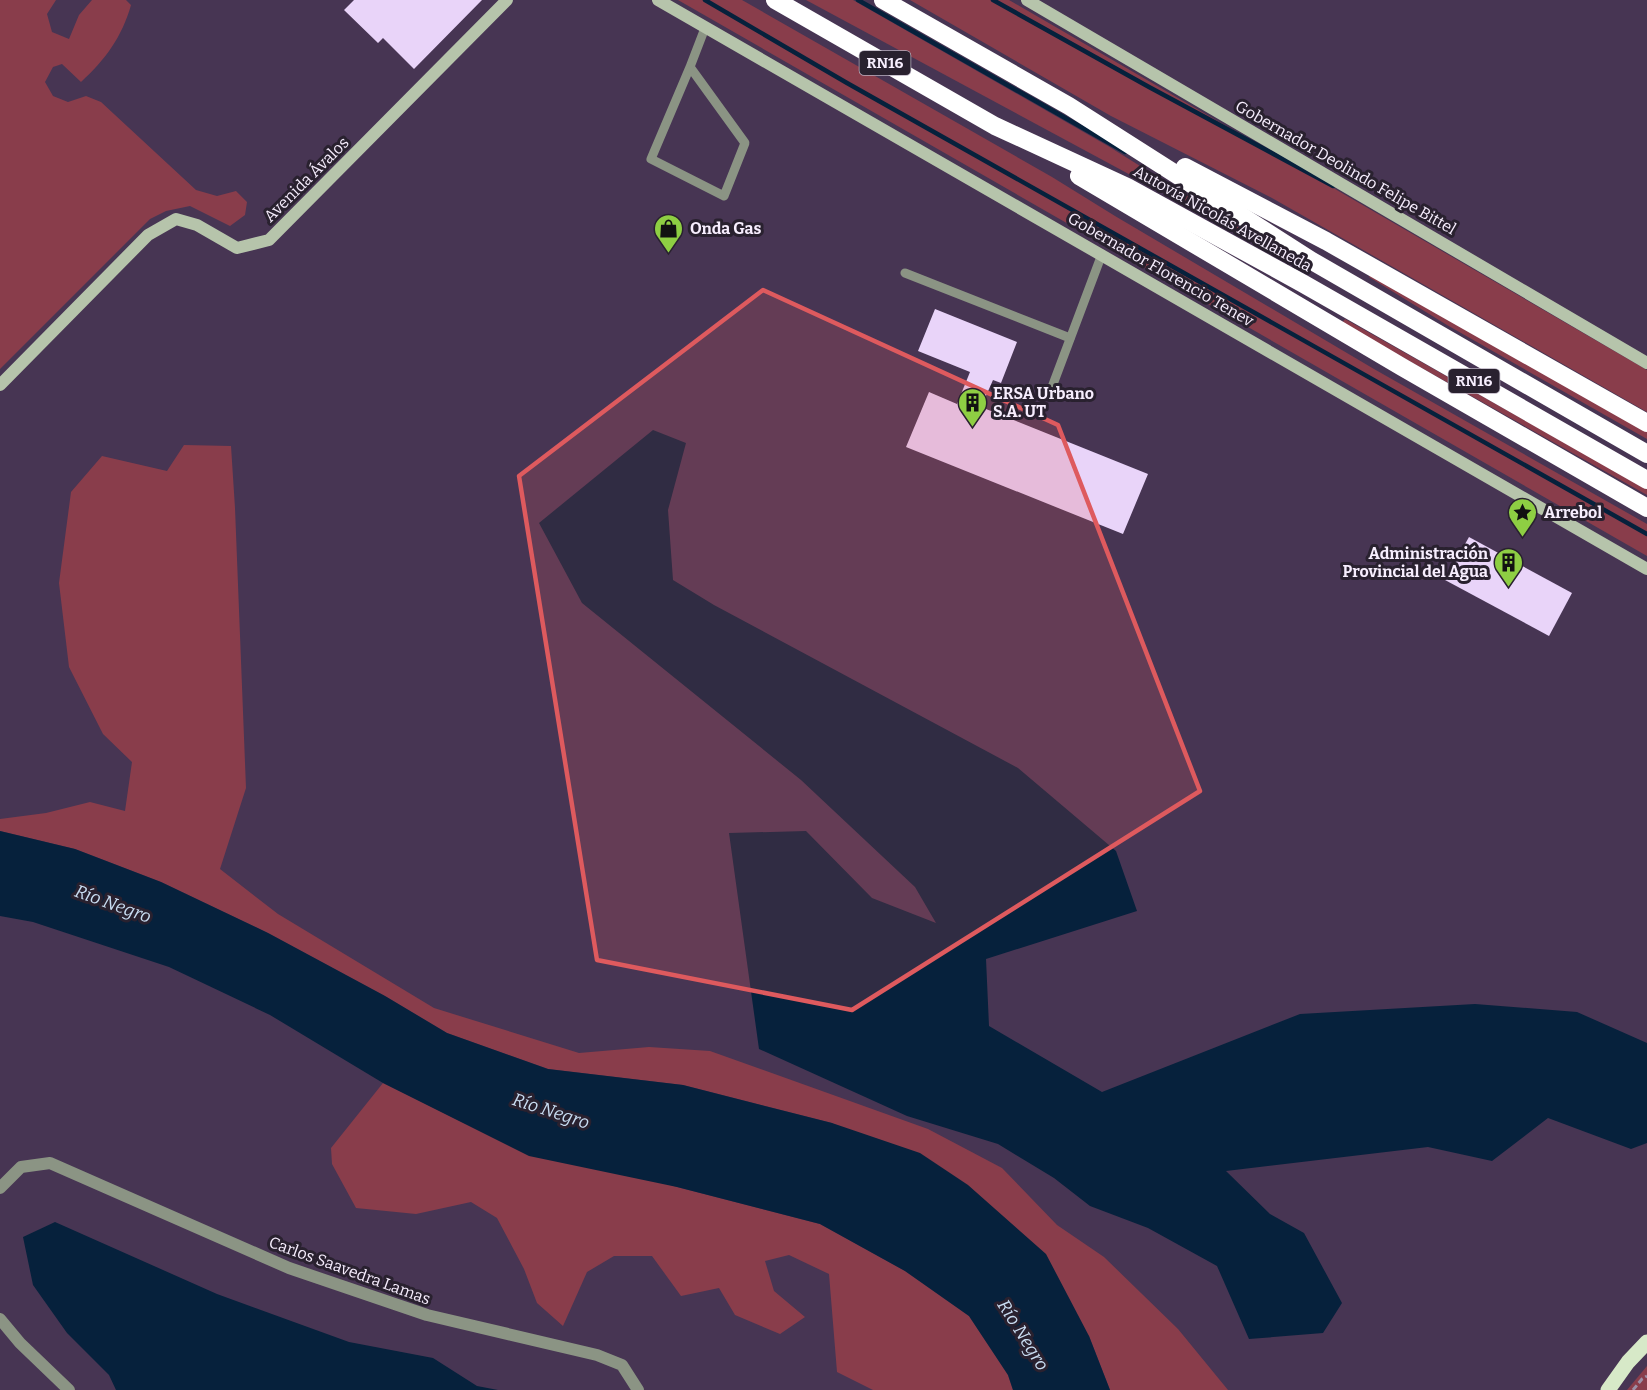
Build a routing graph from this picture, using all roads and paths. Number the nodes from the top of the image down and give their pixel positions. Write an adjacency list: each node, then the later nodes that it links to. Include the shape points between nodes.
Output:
1 (507, 0): 14 (street, Avenida Ávalos, via 269,240 237,248 197,225 176,219 148,236)
2 (658, 0): 6 (street, Gobernador Florencio Tenev)
3 (775, 0): 9 (highway, Autovía Nicolás Avellaneda / RN16)
4 (883, 0): 8 (highway, Autovía Nicolás Avellaneda / RN16)
5 (1028, 0): 13 (street, Gobernador Deolindo Felipe Bittel)
6 (705, 28): 7 (lane); 10 (street, Gobernador Florencio Tenev)
7 (690, 67): 7 (lane, via 745,143 724,196 651,159)
8 (1069, 106): 16 (highway, via 1326,241); 17 (highway, Autovía Nicolás Avellaneda / RN16, via 1312,261)
9 (995, 126): 18 (highway, Autovía Nicolás Avellaneda / RN16, via 1137,192); 19 (highway)
10 (1102, 254): 12 (lane); 20 (street, Gobernador Florencio Tenev)
11 (905, 273): 12 (lane)
12 (1070, 338): 15 (lane)
13 (1647, 363)
14 (0, 385)
15 (1052, 387)
16 (1647, 423)
17 (1647, 454)
18 (1647, 480)
19 (1647, 508)
20 (1647, 568)
21 (0, 1188): 26 (street, Carlos Saavedra Lamas, via 21,1167 50,1163 290,1268 426,1315 605,1358 622,1365)
22 (0, 1319): 25 (street)
23 (1647, 1342): 27 (main road)
24 (1647, 1376): 28 (path)
25 (69, 1390)
26 (638, 1390)
27 (1608, 1390)
28 (1633, 1390)

